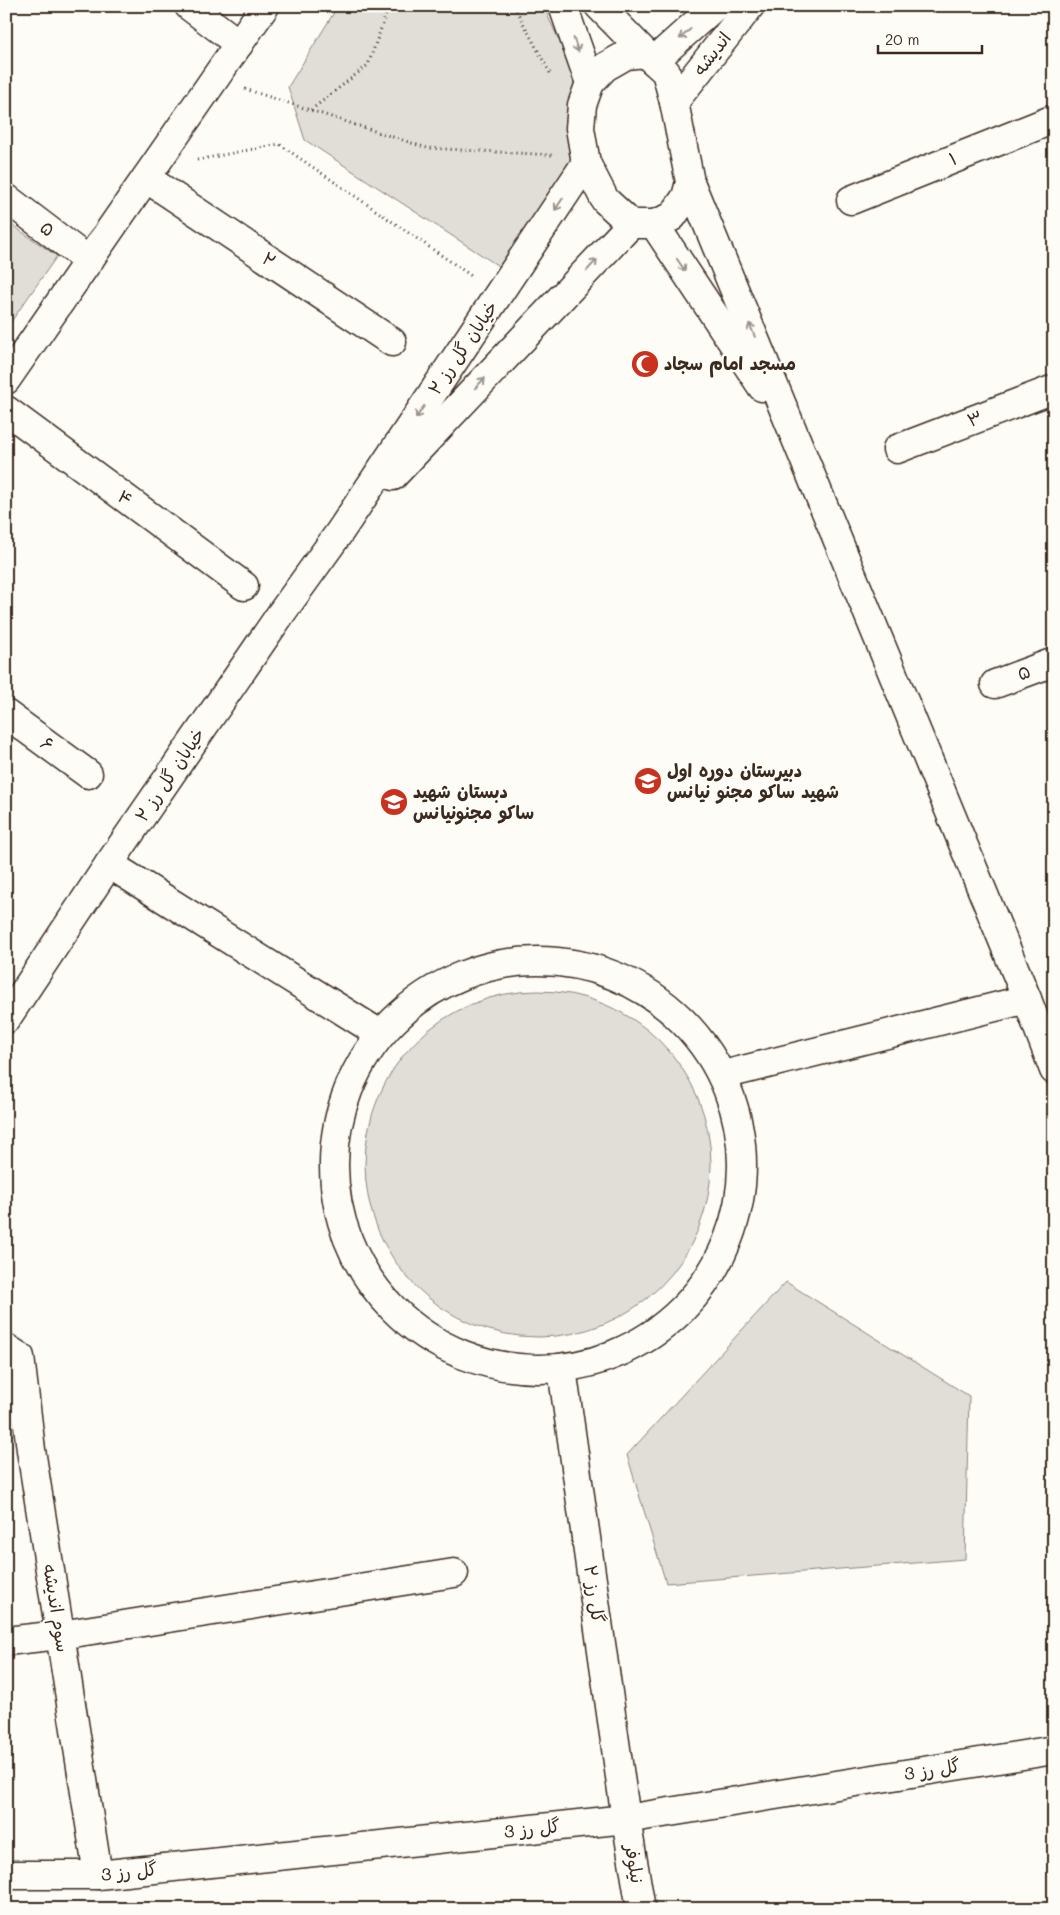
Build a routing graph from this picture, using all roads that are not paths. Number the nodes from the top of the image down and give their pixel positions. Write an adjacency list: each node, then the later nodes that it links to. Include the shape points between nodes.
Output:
1 (189, 6): 7 (street)
2 (265, 6): 7 (street)
3 (563, 6): 9 (street, one-way to 9)
4 (599, 6): 8 (street)
5 (715, 6): 8 (street, اندیشه, one-way to 8)
6 (750, 6): 10 (street, اندیشه)
7 (239, 44): 13 (street)
8 (650, 57): 9 (street, via 626,55 605,67); 10 (street, via 666,72)
9 (590, 83): 12 (street, via 582,105 580,128)
10 (674, 102): 14 (street)
11 (1054, 119): 16 (street, ۱)
12 (586, 163): 17 (street, via 605,200); 25 (street, خیابان گل رز ۲, one-way to 25)
13 (146, 178): 18 (street); 19 (street, ۲)
14 (690, 182): 17 (street, via 686,197 672,217); 23 (street, one-way to 14)
15 (6, 198): 18 (street, ۵)
16 (851, 200)
17 (642, 224): 23 (street, one-way to 23); 25 (street, خیابان گل رز ۲, one-way to 17)
18 (88, 261): 20 (street)
19 (392, 342)
20 (6, 380)
21 (1054, 389): 24 (street, ۳)
22 (6, 410): 26 (street, ۴)
23 (798, 440): 32 (street)
24 (897, 449)
25 (339, 533): 31 (street, خیابان گل رز ۲)
26 (244, 586)
27 (1054, 662): 28 (street, ۵)
28 (995, 684)
29 (6, 714): 30 (street, ۶)
30 (88, 774)
31 (109, 864): 33 (street, خیابان گل رز ۲); 34 (street)
32 (1027, 999): 35 (street); 36 (street)
33 (6, 1019)
34 (380, 1034): 36 (street, via 432,990 495,965 563,961 628,980 684,1020); 38 (street, via 348,1087 334,1147 337,1208 360,1266 398,1315 447,1349 503,1367)
35 (1054, 1070)
36 (723, 1074): 38 (street, via 743,1140 741,1204 718,1265 678,1315 624,1351)
37 (6, 1348): 40 (street, سوم اندیشه, via 20,1357 30,1450)
38 (562, 1369): 43 (street, ۲ گل رز)
39 (454, 1573): 40 (street)
40 (60, 1635): 41 (street); 45 (street, سوم اندیشه)
41 (6, 1641)
42 (1054, 1750): 43 (street, گل رز 3)
43 (626, 1819): 45 (street, گل رز 3); 46 (street, نیلوفر)
44 (6, 1875): 45 (street, گل رز 3)
45 (98, 1875)
46 (641, 1909)

